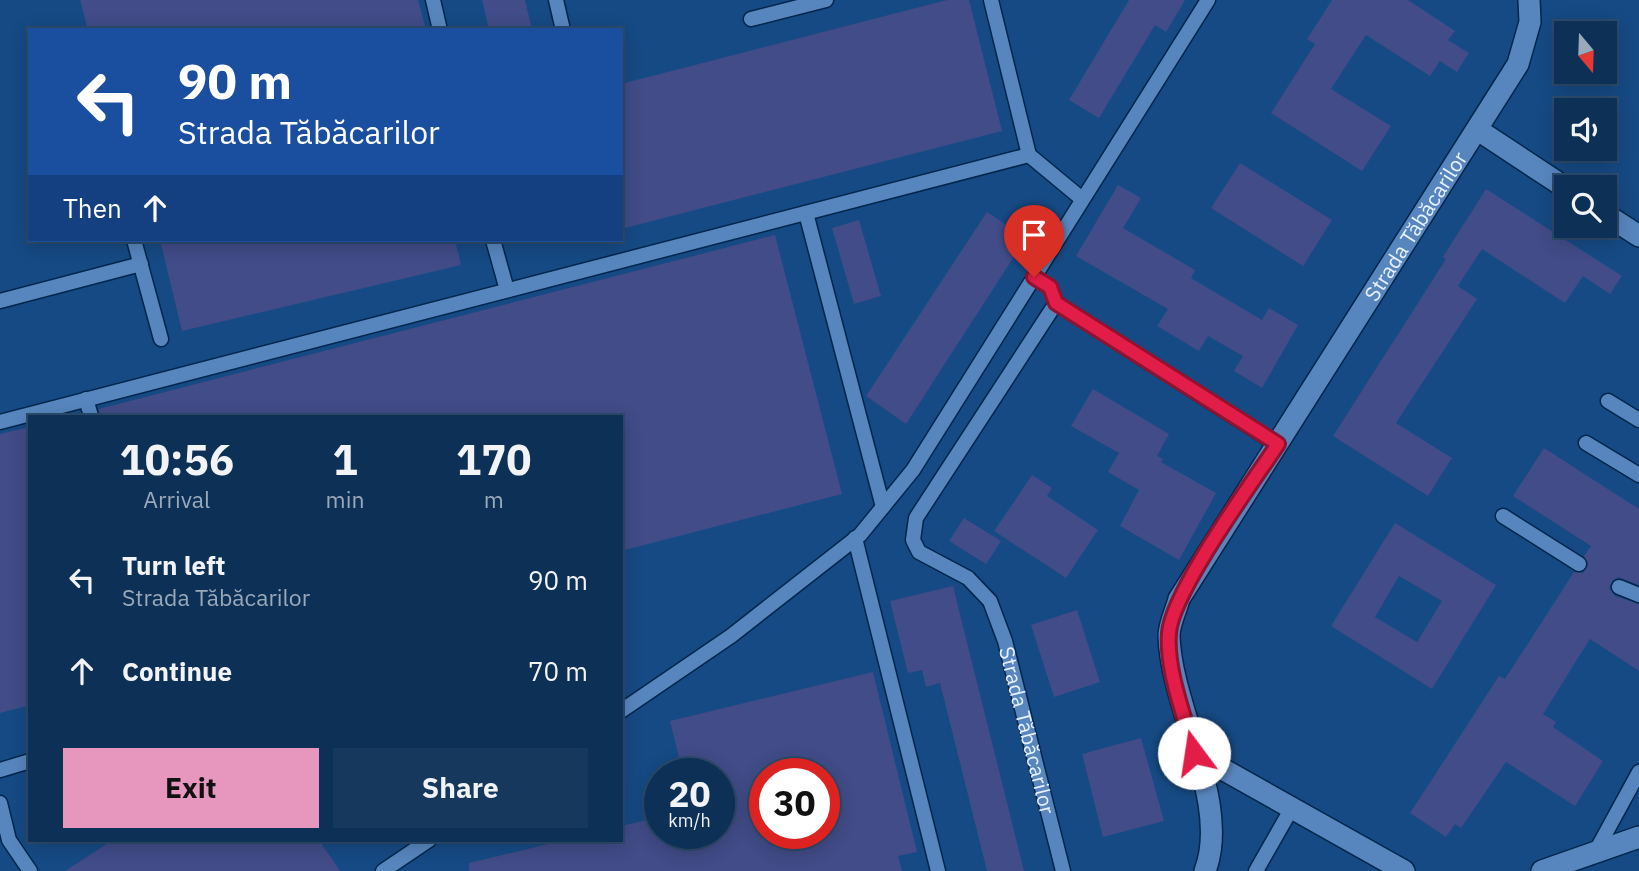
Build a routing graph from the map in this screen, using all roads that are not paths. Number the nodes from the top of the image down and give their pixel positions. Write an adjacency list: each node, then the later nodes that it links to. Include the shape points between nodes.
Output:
1 (433, 0): 8 (lane)
2 (556, 0): 9 (lane)
3 (826, 0): 7 (lane)
4 (991, 0): 11 (lane)
5 (1208, 0): 13 (lane)
6 (1529, 0): 10 (street, Strada Tăbăcarilor, via 1530,22 1518,64)
7 (751, 19)
8 (440, 28)
9 (563, 28)
10 (1478, 130): 12 (street); 31 (street, Strada Tăbăcarilor)
11 (1029, 155): 13 (lane); 14 (lane)
12 (1554, 180)
13 (1082, 200): 20 (lane)
14 (806, 213): 21 (lane); 33 (lane)
15 (1617, 222): 16 (street)
16 (1639, 236)
17 (135, 242): 19 (lane)
18 (494, 242): 21 (lane)
19 (141, 264): 22 (lane); 24 (lane)
20 (1034, 277): 23 (lane, via 1050,287); 33 (lane, via 914,470)
21 (507, 290): 25 (lane)
22 (0, 301)
23 (1056, 303): 31 (lane); 53 (lane, Strada Tăbăcarilor, via 913,529 919,552 968,578 984,592 1004,641)
24 (161, 339)
25 (86, 399): 27 (lane); 29 (lane)
26 (1608, 401): 28 (lane)
27 (91, 415)
28 (1639, 420)
29 (0, 422)
30 (1586, 443): 32 (lane)
31 (1278, 444): 40 (street, Strada Tăbăcarilor, via 1179,600 1169,633 1173,671)
32 (1639, 475)
33 (883, 507): 35 (lane)
34 (1503, 516): 36 (lane)
35 (855, 538): 39 (lane, via 731,636); 52 (lane)
36 (1579, 564)
37 (1619, 587): 38 (lane)
38 (1639, 595)
39 (623, 709)
40 (1194, 753): 45 (street); 49 (street, Strada Tăbăcarilor, via 1207,794 1211,832)
41 (28, 762): 42 (lane)
42 (0, 770)
43 (1639, 772): 48 (lane)
44 (0, 803): 50 (lane, via 9,840)
45 (1293, 806): 54 (lane); 55 (street)
46 (1639, 837): 48 (street)
47 (426, 842): 51 (lane)
48 (1597, 849): 56 (street)
49 (1205, 868)
50 (30, 871)
51 (383, 871)
52 (938, 871)
53 (1063, 871)
54 (1256, 871)
55 (1404, 871)
56 (1542, 871)

